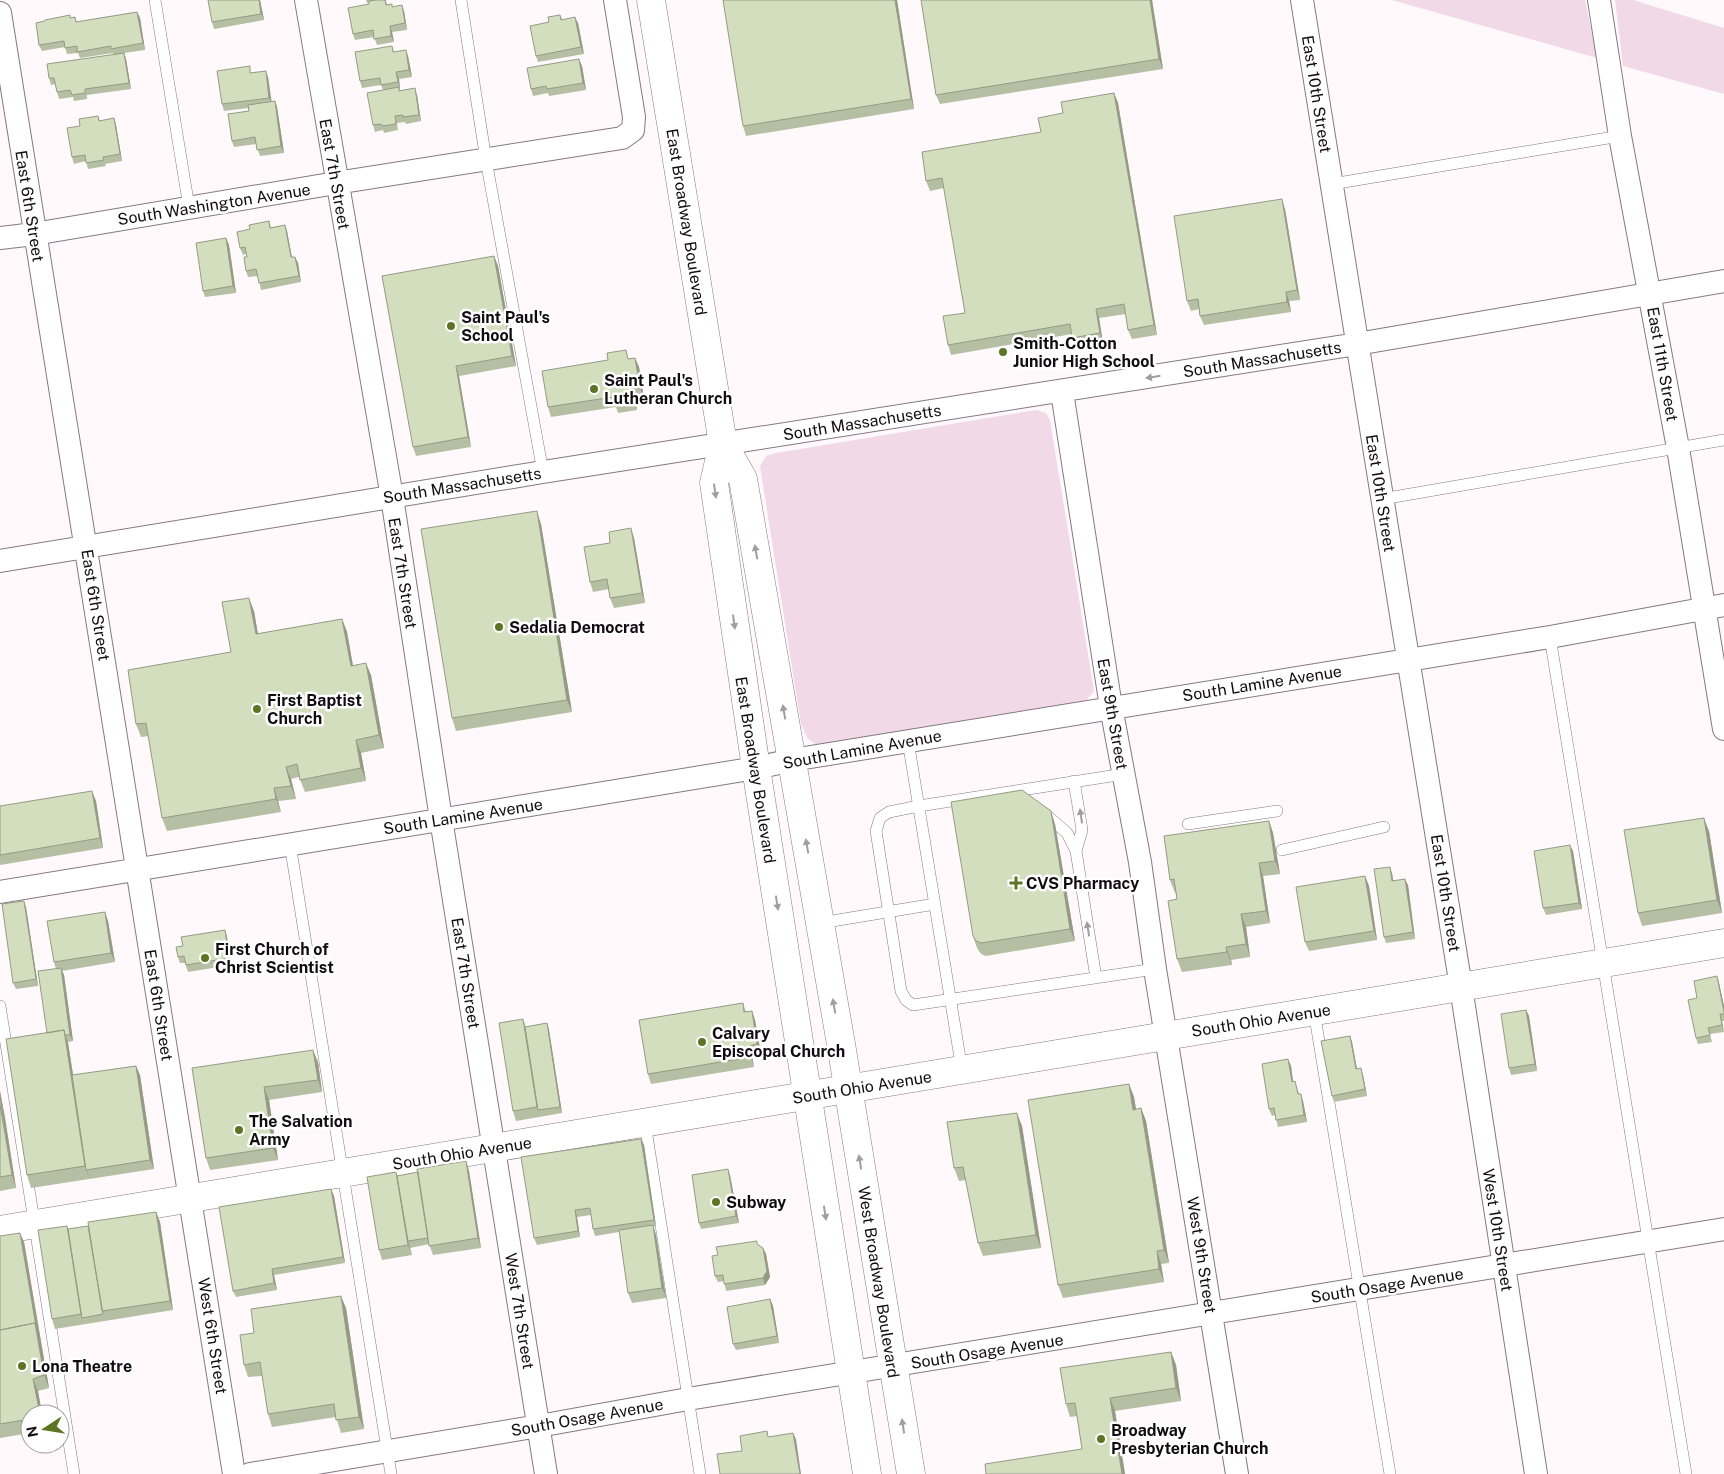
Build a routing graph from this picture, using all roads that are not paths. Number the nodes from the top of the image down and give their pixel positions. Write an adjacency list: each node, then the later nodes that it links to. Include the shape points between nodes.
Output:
1 (155, 0): 13 (lane)
2 (306, 0): 11 (street, East 7th Street)
3 (462, 0): 10 (lane)
4 (615, 0): 10 (street, South Washington Avenue, via 634,117 633,130 622,138)
5 (651, 0): 21 (main road, East Broadway Boulevard)
6 (1302, 0): 12 (street, East 10th Street)
7 (1599, 0): 9 (street, East 11th Street)
8 (0, 13): 14 (street, East 6th Street)
9 (1620, 136): 12 (lane); 17 (street, East 11th Street)
10 (486, 160): 11 (street, South Washington Avenue); 23 (lane)
11 (336, 183): 13 (street, South Washington Avenue); 24 (street, East 7th Street)
12 (1332, 184): 18 (street, East 10th Street)
13 (189, 208): 14 (street, South Washington Avenue)
14 (34, 234): 15 (street, South Washington Avenue); 26 (street, East 6th Street)
15 (0, 238)
16 (1724, 281): 17 (street, South Massachusetts)
17 (1651, 294): 18 (street, South Massachusetts); 22 (street, East 11th Street)
18 (1357, 344): 19 (street, South Massachusetts, one-way to 19); 25 (street, East 10th Street)
19 (1062, 392): 21 (street, South Massachusetts); 31 (street, East 9th Street)
20 (1724, 440): 22 (lane)
21 (723, 444): 23 (street, South Massachusetts); 34 (main road, East Broadway Boulevard, one-way to 21, via 743,479); 35 (main road, East Broadway Boulevard, one-way to 35, via 714,483)
22 (1678, 448): 25 (lane); 28 (street, East 11th Street)
23 (543, 472): 24 (street, South Massachusetts)
24 (392, 497): 26 (street, South Massachusetts); 41 (street, East 7th Street)
25 (1382, 499): 30 (street, East 10th Street)
26 (86, 547): 27 (street, South Massachusetts); 47 (street, East 6th Street)
27 (0, 562)
28 (1714, 607): 29 (street, South Lamine Avenue); 32 (street, East 11th Street)
29 (1550, 637): 30 (street, South Lamine Avenue); 53 (lane)
30 (1408, 659): 31 (street, South Lamine Avenue); 56 (street, East 10th Street)
31 (1112, 707): 33 (street, South Lamine Avenue); 36 (street, East 9th Street)
32 (1724, 729)
33 (908, 741): 34 (street, South Lamine Avenue); 39 (lane)
34 (792, 760): 35 (street, South Lamine Avenue); 51 (main road, East Broadway Boulevard, one-way to 34)
35 (756, 768): 41 (street, South Lamine Avenue); 63 (main road, East Broadway Boulevard, one-way to 63)
36 (1124, 774): 37 (lane); 54 (street, East 9th Street)
37 (1074, 782): 38 (lane); 46 (lane, one-way to 37, via 1082,830)
38 (1012, 791): 39 (lane); 46 (lane, via 1067,834)
39 (919, 806): 49 (lane); 50 (lane, via 889,812 880,818 876,831)
40 (1277, 811): 42 (lane)
41 (441, 820): 44 (street, South Lamine Avenue); 65 (street, East 7th Street)
42 (1188, 824)
43 (1384, 827): 45 (lane)
44 (290, 844): 47 (street, South Lamine Avenue); 66 (lane)
45 (1282, 850)
46 (1076, 851): 55 (lane, one-way to 46)
47 (137, 869): 48 (street, South Lamine Avenue); 67 (street, East 6th Street)
48 (0, 892)
49 (935, 904): 50 (lane); 57 (lane)
50 (889, 912): 51 (lane); 57 (lane, via 901,992 906,1000 913,1005)
51 (820, 923): 62 (main road, East Broadway Boulevard, one-way to 51)
52 (1724, 943): 53 (main road, South Ohio Avenue)
53 (1602, 963): 56 (main road, South Ohio Avenue); 71 (lane)
54 (1155, 969): 55 (lane); 60 (street, East 9th Street)
55 (1096, 978): 57 (lane)
56 (1461, 987): 59 (main road, South Ohio Avenue); 72 (street, West 10th Street)
57 (950, 999): 61 (lane)
58 (0, 1006): 68 (lane)
59 (1314, 1012): 60 (main road, South Ohio Avenue); 73 (lane)
60 (1167, 1036): 61 (main road, South Ohio Avenue); 74 (street, West 9th Street)
61 (962, 1070): 62 (main road, South Ohio Avenue)
62 (848, 1089): 63 (main road, South Ohio Avenue); 75 (main road, West Broadway Boulevard, one-way to 62)
63 (807, 1096): 64 (main road, South Ohio Avenue); 76 (main road, one-way to 76)
64 (645, 1123): 65 (main road, South Ohio Avenue); 77 (lane)
65 (493, 1148): 66 (main road, South Ohio Avenue); 78 (street, West 7th Street)
66 (343, 1173): 67 (main road, South Ohio Avenue); 79 (lane)
67 (191, 1198): 68 (main road, South Ohio Avenue); 81 (street, West 6th Street)
68 (34, 1225): 70 (main road, South Ohio Avenue); 80 (lane)
69 (1724, 1229): 71 (street, South Osage Avenue)
70 (0, 1230)
71 (1648, 1242): 72 (street, South Osage Avenue); 91 (lane)
72 (1504, 1266): 73 (street, South Osage Avenue); 90 (street, West 10th Street)
73 (1360, 1289): 74 (street, South Osage Avenue); 89 (lane)
74 (1212, 1314): 75 (street, South Osage Avenue); 88 (street, West 9th Street)
75 (893, 1366): 76 (street, South Osage Avenue); 87 (main road, West Broadway Boulevard, one-way to 75)
76 (850, 1373): 77 (street, South Osage Avenue); 86 (main road)
77 (688, 1399): 78 (street, South Osage Avenue); 85 (lane)
78 (539, 1426): 79 (street, South Osage Avenue); 84 (street, West 7th Street)
79 (388, 1451): 82 (street, South Osage Avenue); 83 (lane)
80 (74, 1474)
81 (234, 1474)
82 (250, 1474)
83 (391, 1474)
84 (546, 1474)
85 (700, 1474)
86 (867, 1474)
87 (911, 1474)
88 (1237, 1474)
89 (1390, 1474)
90 (1536, 1474)
91 (1686, 1474)

